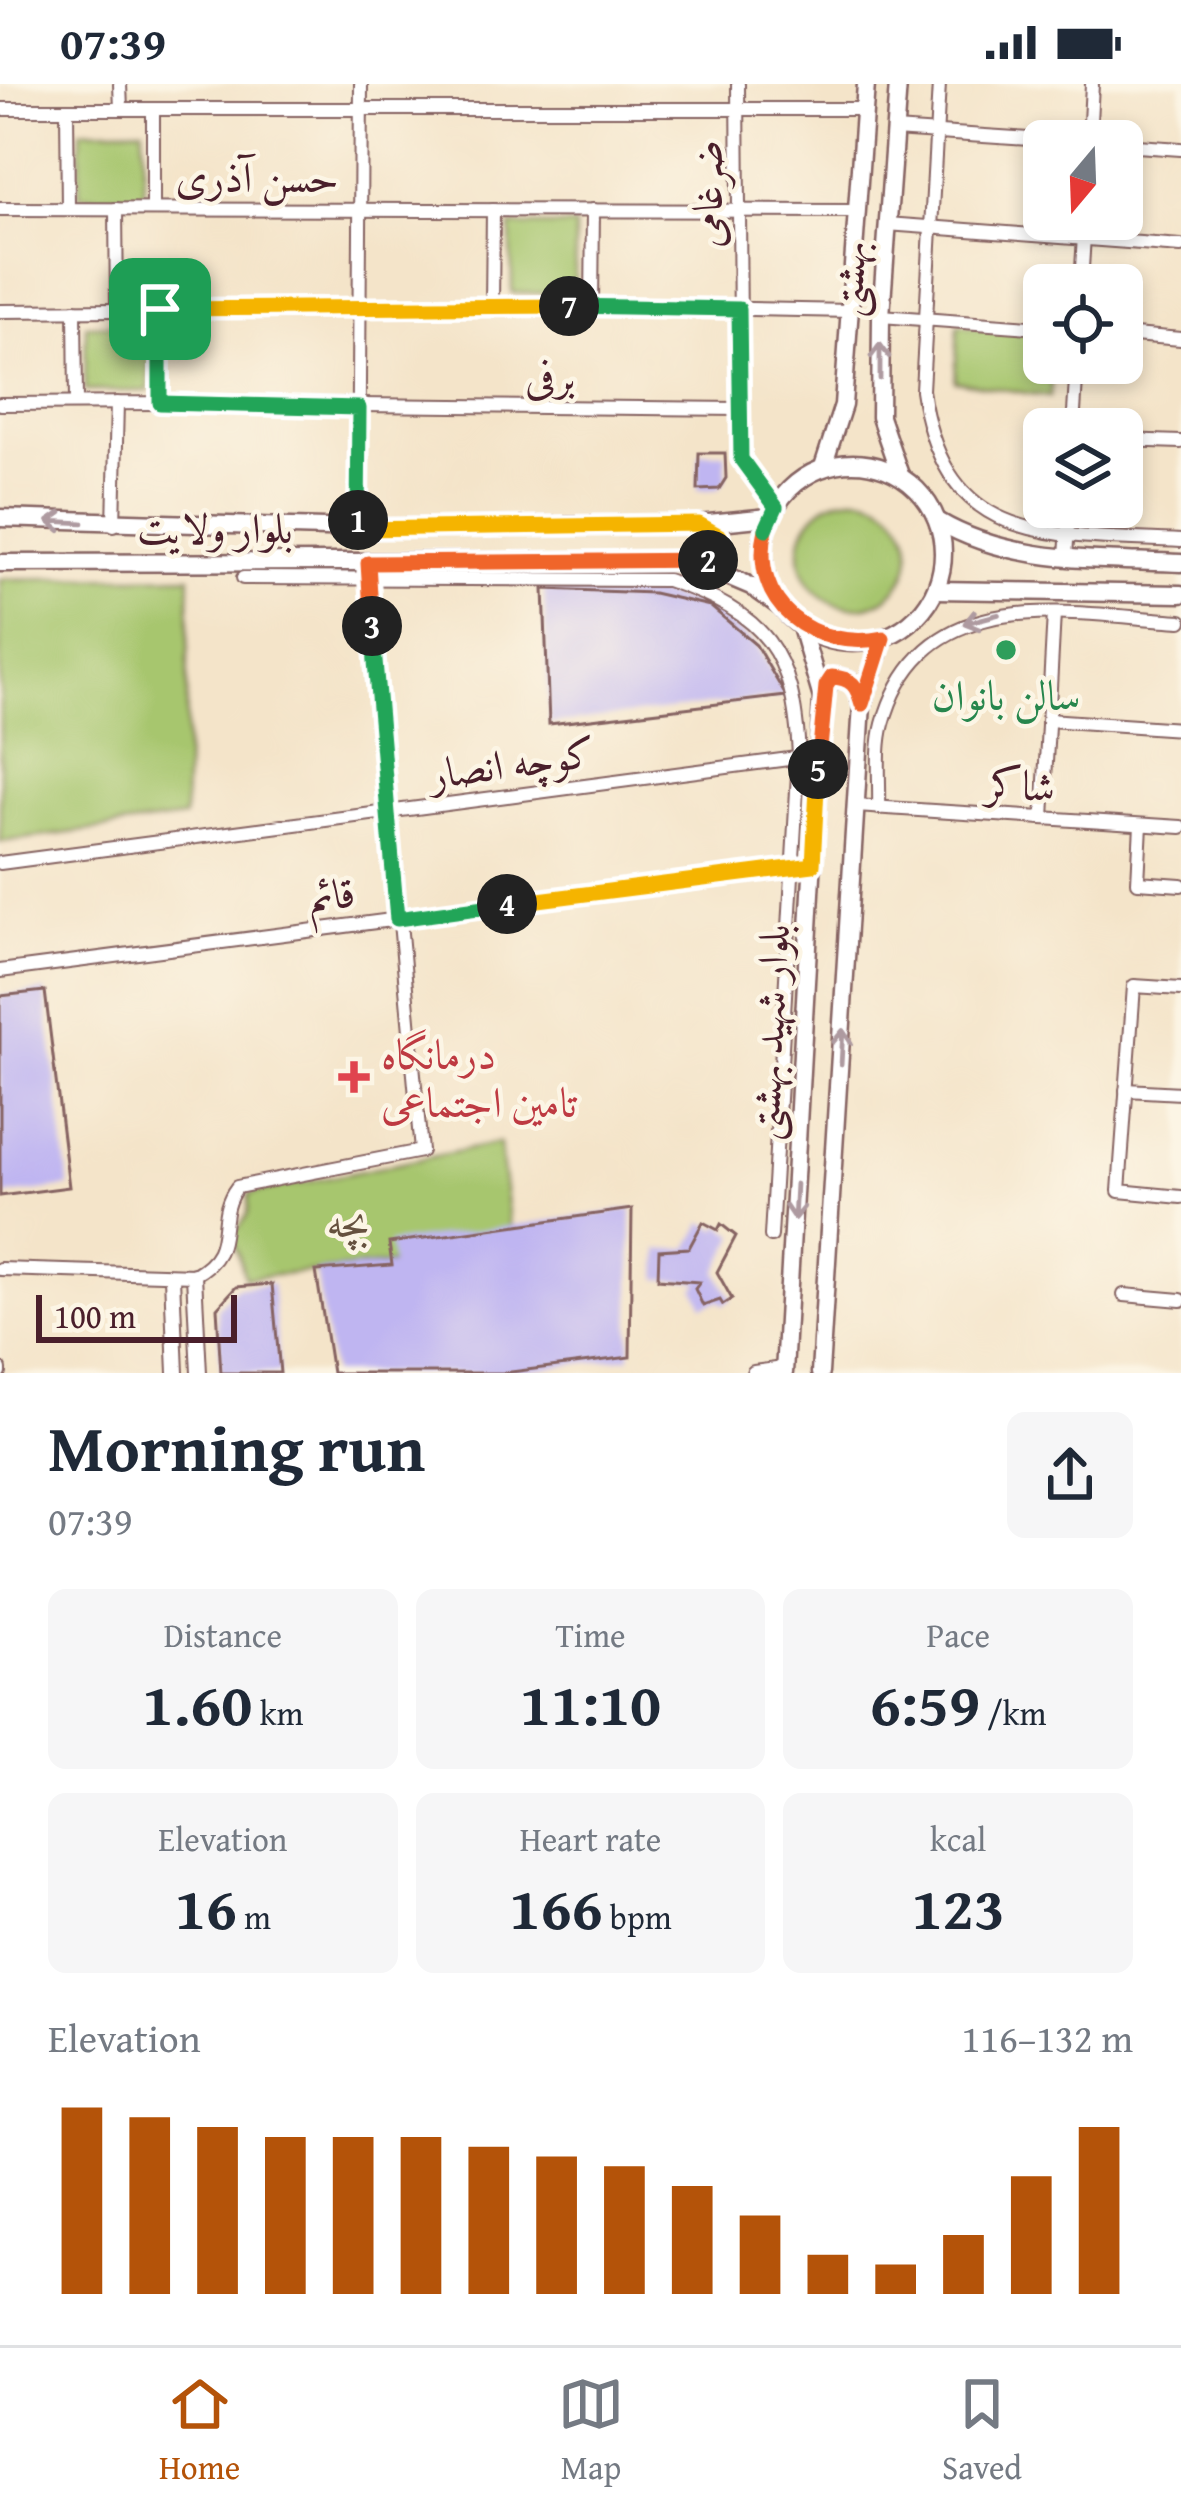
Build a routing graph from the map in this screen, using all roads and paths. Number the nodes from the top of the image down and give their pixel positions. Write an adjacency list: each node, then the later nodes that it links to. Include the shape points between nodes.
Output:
1 (120, 84): 10 (street)
2 (361, 84): 12 (street)
3 (738, 84): 13 (street, ضرغامی)
4 (866, 84): 14 (main road, بهشتی)
5 (898, 84): 16 (main road, بهشتی)
6 (939, 84): 17 (street)
7 (1092, 84): 15 (street)
8 (0, 109): 9 (street)
9 (67, 109): 10 (street); 22 (street)
10 (121, 109): 11 (street)
11 (153, 109): 12 (street); 24 (street)
12 (361, 109): 13 (street); 25 (street)
13 (738, 110): 14 (street); 28 (street, ضرغامی)
14 (865, 110): 29 (main road, بهشتی)
15 (1090, 120)
16 (894, 130): 17 (street); 30 (main road, بهشتی)
17 (936, 133): 18 (street); 31 (street)
18 (1023, 139)
19 (1143, 146): 20 (street)
20 (1181, 149)
21 (0, 209): 22 (street, حسن آذری)
22 (68, 209): 23 (street, حسن آذری)
23 (116, 209): 24 (street, حسن آذری); 41 (street)
24 (153, 209): 25 (street, حسن آذری)
25 (360, 210): 26 (street, حسن آذری); 37 (street)
26 (493, 210): 27 (street, حسن آذری); 35 (street)
27 (592, 210): 28 (street, حسن آذری); 36 (street)
28 (739, 211): 29 (street, حسن آذری); 39 (street, ضرغامی)
29 (858, 211): 42 (main road, بهشتی)
30 (887, 224): 31 (street); 44 (main road, بهشتی)
31 (931, 227): 32 (street); 45 (street)
32 (1023, 234)
33 (1098, 240): 34 (street)
34 (1181, 246)
35 (492, 305): 36 (street); 37 (street)
36 (592, 306): 39 (street)
37 (359, 307): 38 (street); 53 (street)
38 (160, 309): 41 (street); 50 (street)
39 (739, 309): 42 (street); 54 (street, ضرغامی)
40 (75, 310): 41 (street); 43 (street); 52 (street)
41 (117, 310)
42 (852, 310): 57 (main road, بهشتی, via 843,405)
43 (0, 311)
44 (880, 316): 45 (street); 58 (main road, بهشتی, one-way to 44, via 880,417)
45 (926, 320): 46 (street); 66 (street, via 922,390 944,472 998,519)
46 (1023, 327)
47 (1143, 336): 48 (street)
48 (1181, 339)
49 (117, 403): 50 (street, برفی); 52 (street, برفی); 63 (street)
50 (160, 403): 53 (street, برفی)
51 (0, 404): 52 (street, برفی)
52 (76, 404)
53 (359, 408): 54 (street, برفی); 65 (street)
54 (740, 409): 59 (street, ضرغامی, via 741,459)
55 (1143, 441): 56 (street)
56 (1181, 442)
57 (824, 467): 58 (main road, via 862,463); 59 (main road, via 786,491)
58 (900, 475): 61 (main road)
59 (772, 512): 62 (main road, بلوار ولایت); 76 (main road, via 762,547)
60 (0, 518): 63 (main road, بلوار ولایت, one-way to 60)
61 (938, 521): 68 (main road, via 976,544); 74 (main road, via 944,556)
62 (699, 524): 65 (main road, بلوار ولایت); 69 (main road, via 712,528 721,547 715,557)
63 (114, 525): 65 (main road, بلوار ولایت)
64 (1068, 528): 66 (street)
65 (358, 529)
66 (1067, 535): 67 (street); 68 (street)
67 (1181, 541)
68 (1066, 558): 71 (main road)
69 (692, 561): 72 (main road, بلوار ولایت); 76 (main road, بلوار ولایت)
70 (0, 563): 72 (main road, بلوار ولایت)
71 (1181, 563)
72 (368, 570): 73 (street); 86 (street, via 667,580 714,596 746,616 781,659 796,696); 89 (street)
73 (243, 578)
74 (936, 590): 75 (main road); 80 (main road, via 905,627)
75 (1181, 594)
76 (779, 606): 79 (main road)
77 (1054, 613): 78 (street); 83 (street); 88 (street, one-way to 88, via 1005,613 956,626 922,653 896,687 881,729)
78 (1181, 620)
79 (801, 627): 80 (main road, via 838,642); 81 (main road, بلوار شهید بهشتی)
80 (883, 638): 82 (main road, بلوار شهید بهشتی)
81 (822, 698): 82 (main road, via 832,677 846,678); 85 (main road, بلوار شهید بهشتی)
82 (862, 704): 87 (main road, بلوار شهید بهشتی)
83 (1048, 721): 84 (street); 90 (street)
84 (1181, 729)
85 (819, 755): 86 (street, کوچه انصار); 94 (main road, بلوار شهید بهشتی)
86 (799, 756): 89 (street, کوچه انصار); 95 (street)
87 (856, 806): 88 (street, شاکر); 113 (main road, بلوار شهید بهشتی, one-way to 87)
88 (879, 808): 90 (street, شاکر)
89 (388, 812): 93 (street, کوچه انصار); 97 (street)
90 (1043, 818): 91 (street, شاکر)
91 (1142, 825): 92 (street, شاکر); 96 (street, via 1138,883)
92 (1181, 827)
93 (0, 863)
94 (813, 865): 95 (street, قائم); 109 (main road, بلوار شهید بهشتی, one-way to 109)
95 (794, 866): 97 (street, قائم); 103 (street)
96 (1181, 885)
97 (397, 919): 98 (street, قائم); 105 (street, via 421,1151 237,1186 221,1253)
98 (0, 971)
99 (1181, 989): 100 (street, via 1134,986)
100 (1126, 1090): 101 (street); 102 (street, via 1119,1191)
101 (1181, 1093)
102 (1181, 1197)
103 (771, 1236)
104 (0, 1269): 106 (street)
105 (194, 1275): 106 (street); 111 (street)
106 (172, 1277): 110 (street)
107 (1124, 1294): 108 (street)
108 (1181, 1300)
109 (784, 1371): 112 (street)
110 (176, 1373)
111 (200, 1373)
112 (754, 1373)
113 (820, 1373)

